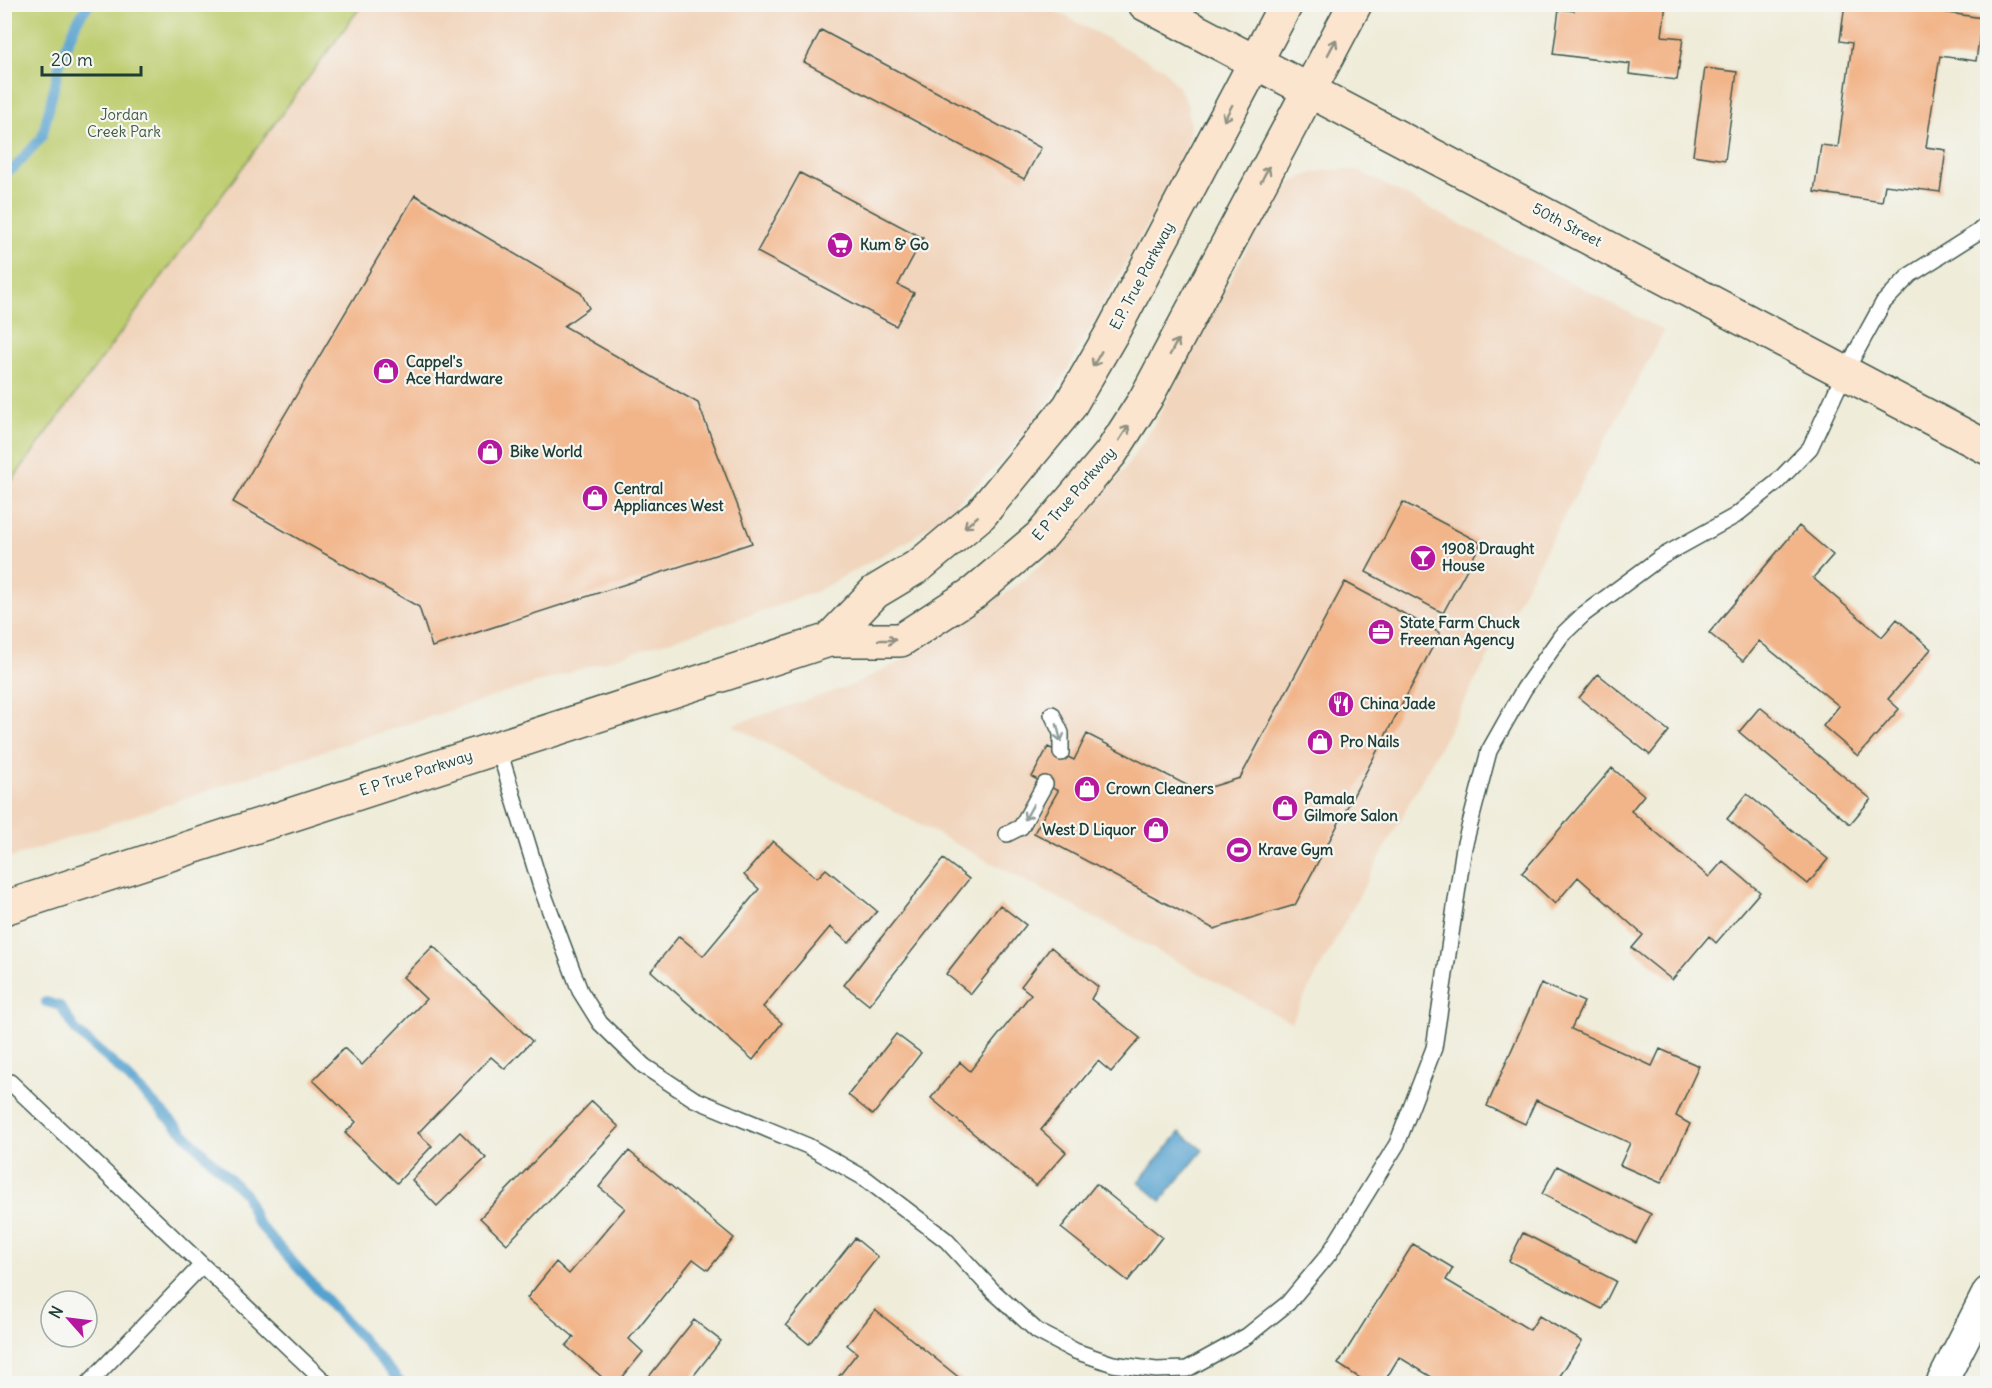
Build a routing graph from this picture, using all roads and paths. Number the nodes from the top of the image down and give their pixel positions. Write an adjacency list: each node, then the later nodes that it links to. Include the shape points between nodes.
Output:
1 (1145, 4): 4 (main road, 50th Street)
2 (1286, 4): 4 (main road)
3 (1355, 4): 5 (main road, one-way to 3)
4 (1256, 61): 5 (main road, 50th Street); 9 (main road, E.P. True Parkway, one-way to 9, via 1069,407)
5 (1310, 89): 7 (main road, 50th Street); 10 (main road, E P True Parkway, one-way to 5, via 901,640 975,592 1042,535 1111,453 1146,399)
6 (1988, 223): 7 (lane, via 1910,275 1883,303)
7 (1845, 372): 8 (main road, 50th Street); 12 (lane, via 1810,448 1776,483 1735,516 1661,557 1584,614 1561,636 1524,689 1489,751 1464,847 1434,1048 1397,1144 1329,1254 1288,1303 1247,1336 1187,1369 1156,1370 1113,1364 1075,1351 1037,1331 946,1240 866,1179 808,1146 694,1100 644,1066 600,1023 580,991 541,887)
8 (1988, 448)
9 (1011, 480): 10 (main road, E P True Parkway, one-way to 10, via 981,514 920,565 875,592)
10 (829, 640): 12 (main road, E P True Parkway)
11 (1052, 714): 13 (lane, one-way to 13, via 1061,733)
12 (498, 747): 16 (main road, E P True Parkway)
13 (1061, 753)
14 (1045, 784): 15 (lane, one-way to 15, via 1021,827)
15 (1006, 834)
16 (4, 908)
17 (10, 1082): 18 (lane)
18 (202, 1265): 20 (lane); 21 (lane)
19 (1988, 1292): 22 (street)
20 (88, 1383)
21 (327, 1383)
22 (1941, 1383)

